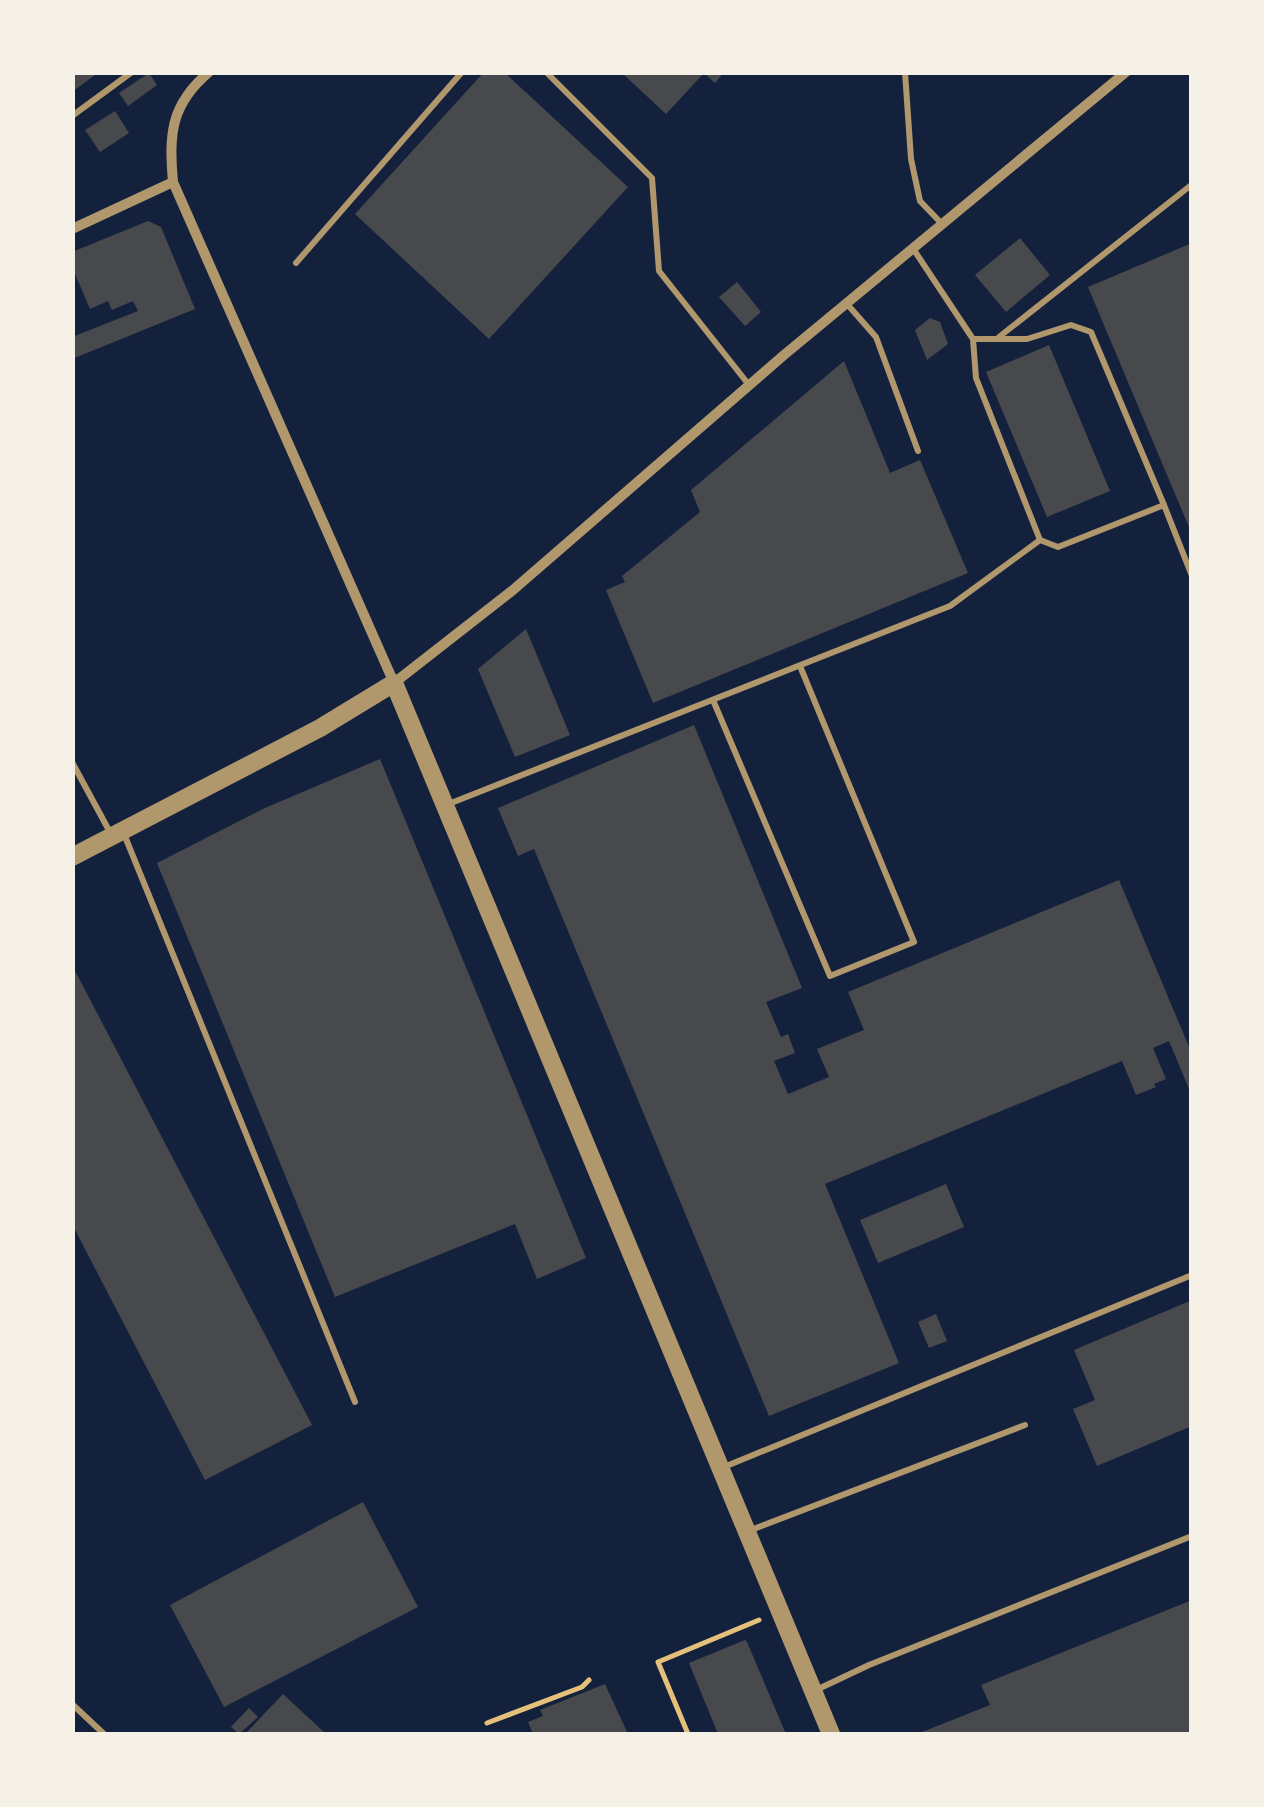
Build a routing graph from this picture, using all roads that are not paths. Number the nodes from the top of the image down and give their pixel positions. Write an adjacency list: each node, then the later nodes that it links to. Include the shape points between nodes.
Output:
1 (132, 72): 7 (lane)
2 (209, 72): 8 (street, via 191,88 171,126)
3 (462, 72): 13 (lane)
4 (546, 72): 17 (lane, via 652,178 659,270)
5 (905, 72): 10 (lane, via 920,201)
6 (1126, 72): 10 (street)
7 (72, 116)
8 (173, 182): 11 (street); 23 (street)
9 (1190, 186): 15 (lane)
10 (944, 226): 12 (street)
11 (72, 229)
12 (914, 250): 14 (street); 16 (lane)
13 (296, 264)
14 (847, 304): 17 (street); 18 (lane, via 876,337)
15 (998, 338): 16 (lane); 19 (lane, via 1027,339 1071,324 1091,332)
16 (973, 339): 20 (lane, via 976,378)
17 (749, 385): 23 (street, via 513,590)
18 (918, 451)
19 (1164, 505): 20 (lane, via 1058,547); 21 (lane)
20 (1040, 540): 22 (lane, via 950,606)
21 (1192, 576)
22 (800, 666): 24 (lane); 24 (lane, via 914,942 830,976)
23 (394, 683): 26 (street); 27 (street)
24 (713, 700): 26 (lane)
25 (72, 762): 27 (lane)
26 (445, 806): 32 (street)
27 (118, 835): 28 (street); 30 (lane)
28 (72, 857)
29 (1192, 1275): 32 (lane)
30 (355, 1402)
31 (1025, 1425): 33 (lane)
32 (718, 1469): 33 (street)
33 (745, 1532): 35 (street)
34 (1192, 1536): 35 (lane)
35 (813, 1691): 38 (street)
36 (72, 1704): 37 (lane)
37 (104, 1734)
38 (831, 1734)

